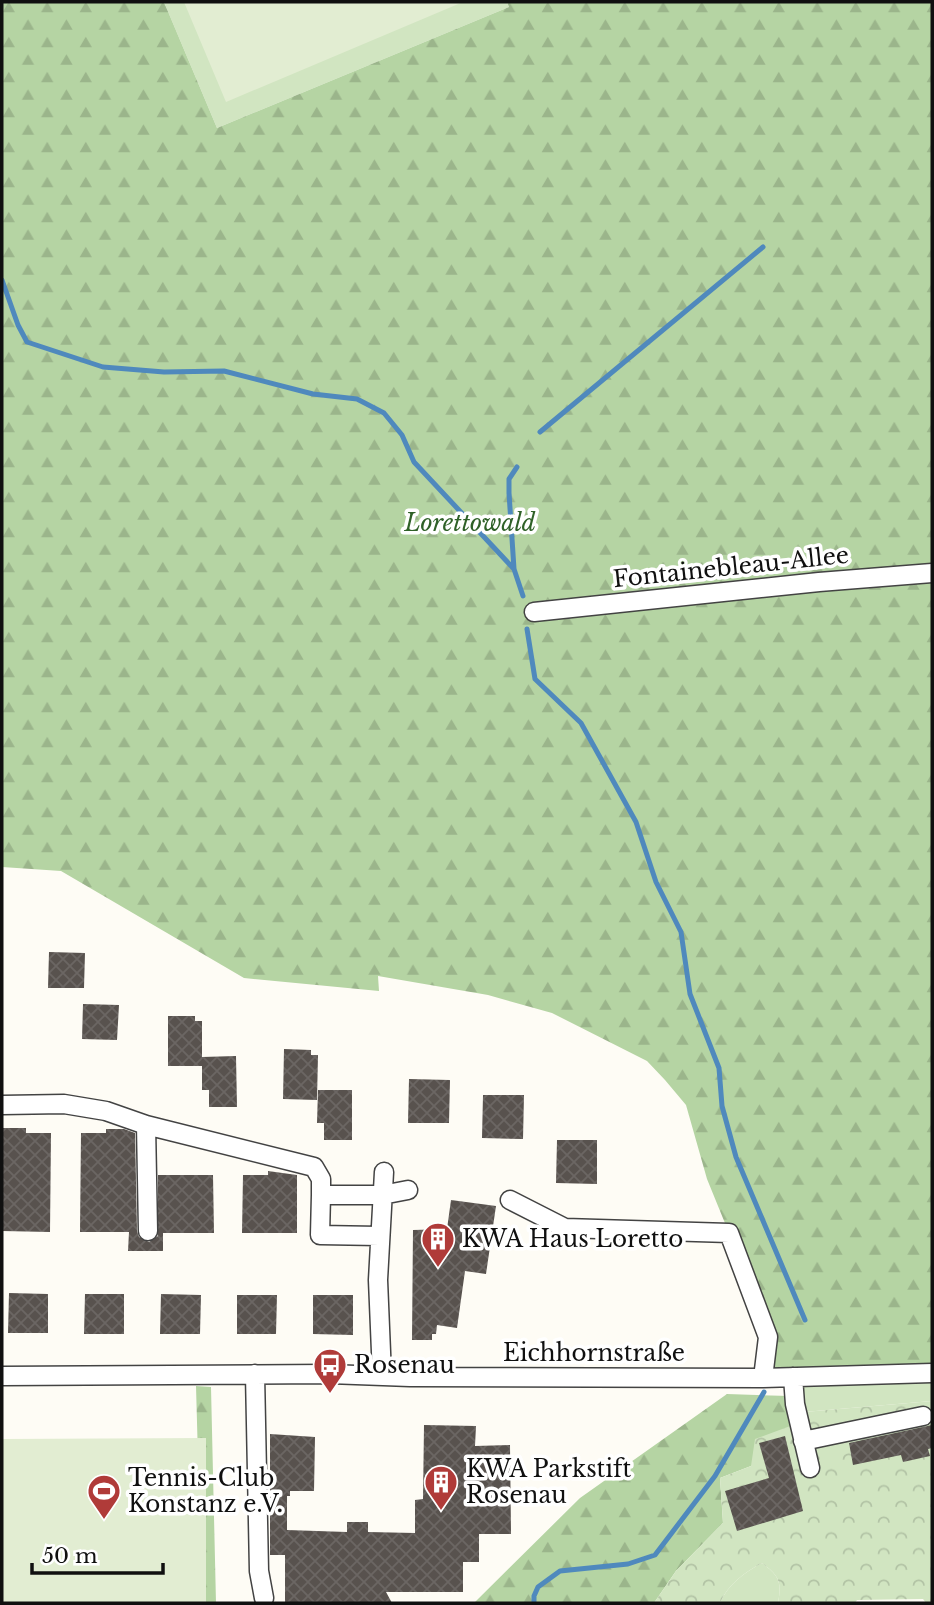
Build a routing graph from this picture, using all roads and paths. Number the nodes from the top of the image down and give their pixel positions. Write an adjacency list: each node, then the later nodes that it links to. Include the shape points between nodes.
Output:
1 (932, 573): 2 (street, Fontainebleau-Allee)
2 (534, 612)
3 (2, 1105): 4 (street, via 64,1104 106,1111)
4 (146, 1125): 7 (street, via 314,1167 321,1179); 10 (street)
5 (384, 1172): 8 (street)
6 (408, 1190): 8 (street)
7 (321, 1195): 8 (street); 11 (street, via 320,1235)
8 (382, 1195): 11 (street)
9 (510, 1200): 17 (street, via 565,1228 729,1233 768,1337)
10 (148, 1231)
11 (379, 1236): 15 (street)
12 (932, 1373): 16 (street, Eichhornstraße)
13 (255, 1374): 14 (street, Eichhornstraße); 15 (street, Eichhornstraße); 21 (street, via 259,1571)
14 (2, 1376)
15 (382, 1376): 17 (street, Eichhornstraße)
16 (793, 1377): 17 (street, Eichhornstraße); 19 (street)
17 (763, 1378)
18 (923, 1416): 19 (street)
19 (803, 1441): 20 (street)
20 (810, 1468)
21 (264, 1598)

